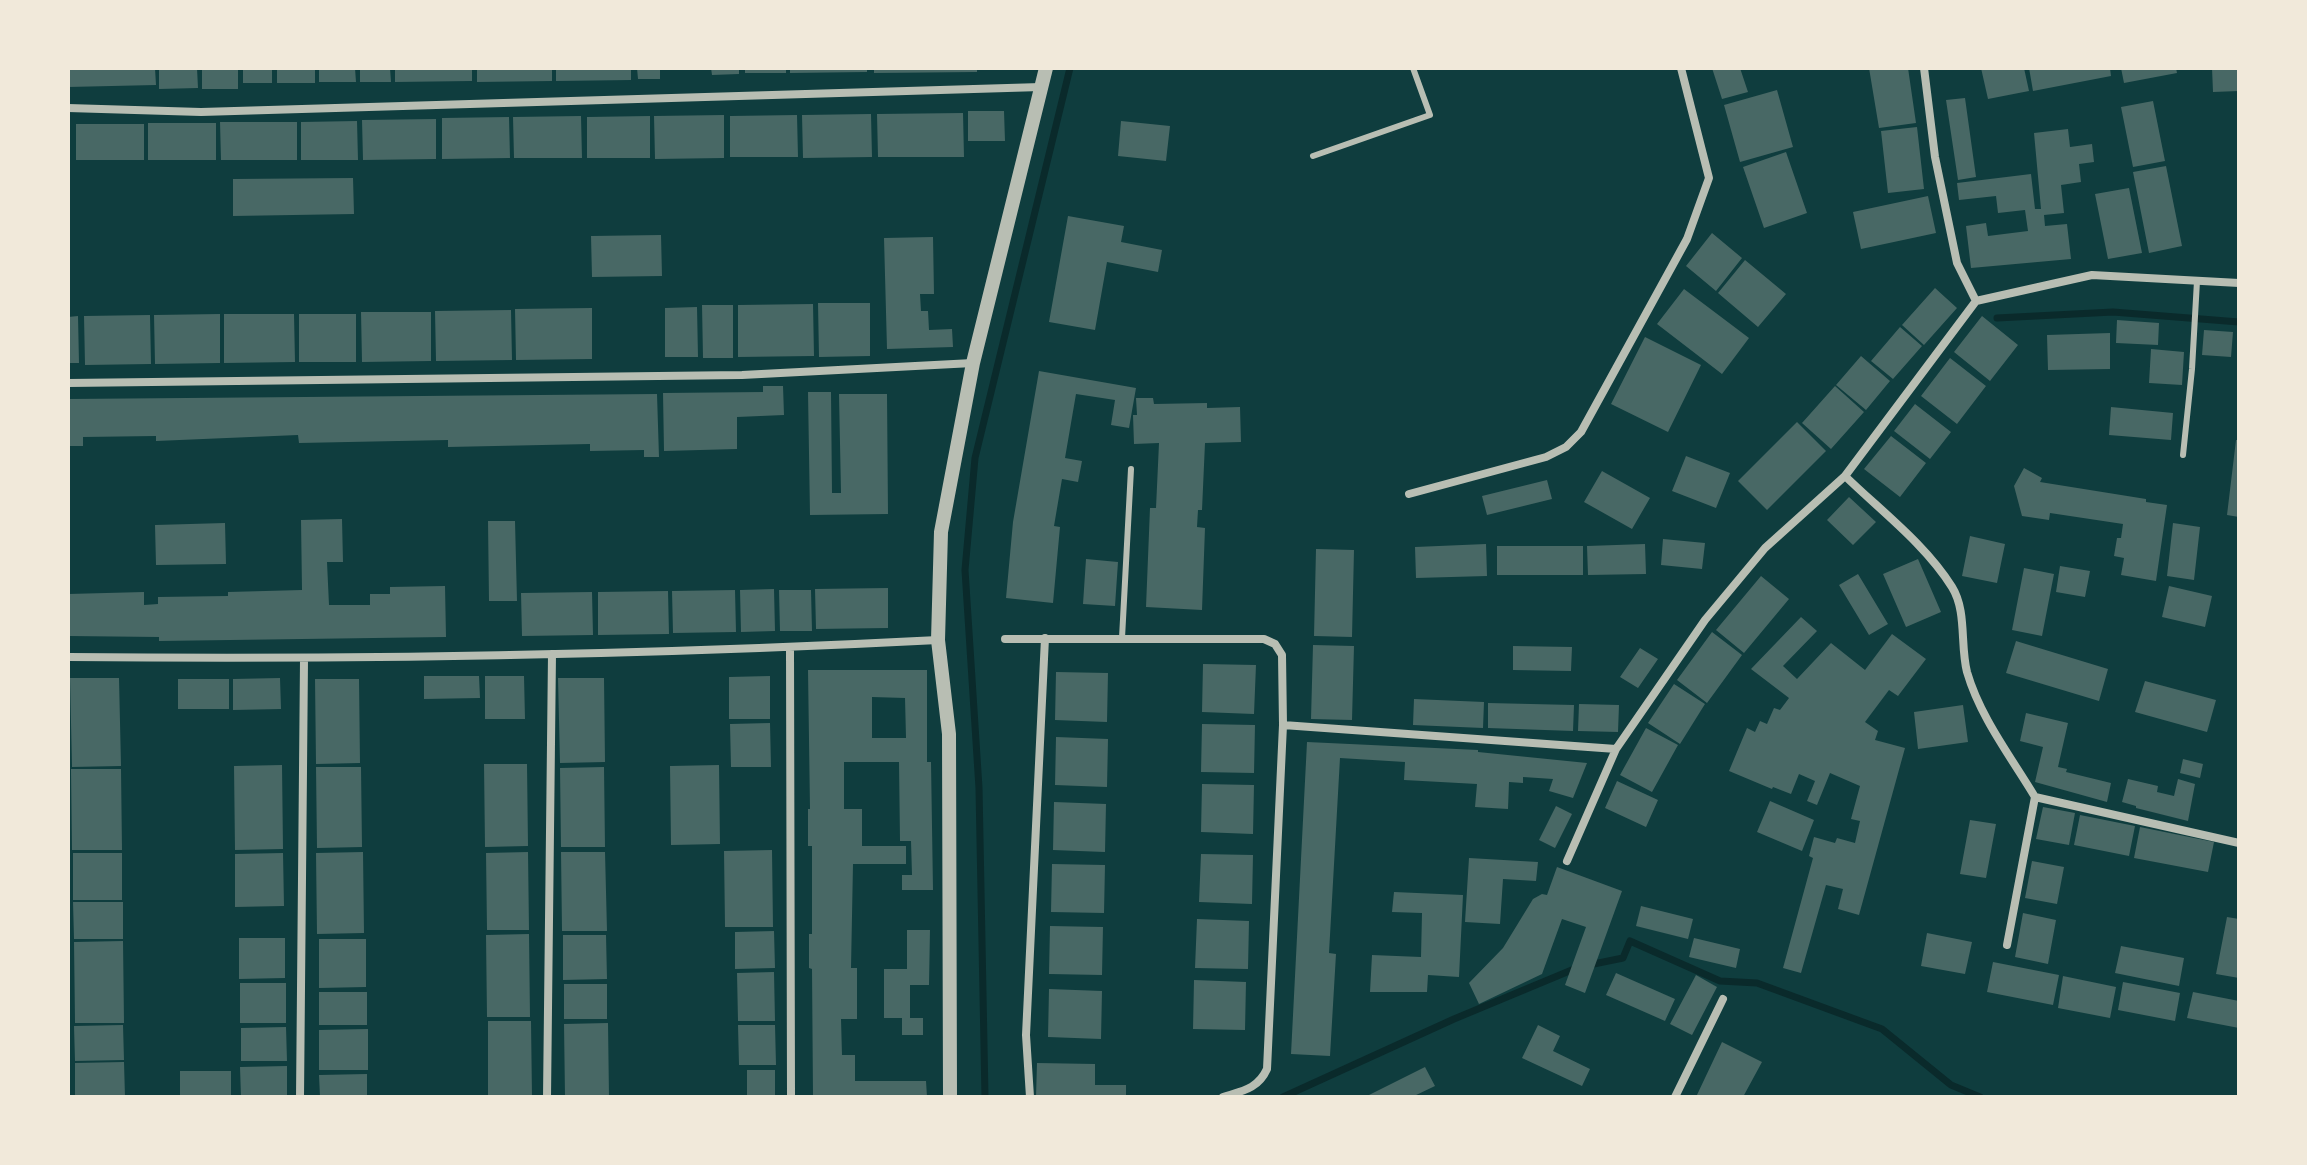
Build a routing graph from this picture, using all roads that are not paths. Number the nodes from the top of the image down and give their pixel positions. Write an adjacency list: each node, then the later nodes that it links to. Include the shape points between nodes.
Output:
1 (1046, 68): 5 (street)
2 (1413, 68): 7 (lane, via 1430,115)
3 (1681, 68): 16 (street, via 1709,178 1687,239 1581,432 1546,457)
4 (1924, 68): 10 (street, via 1935,157 1957,263)
5 (1041, 87): 6 (street, via 201,112); 11 (street)
6 (68, 108)
7 (1313, 156)
8 (2197, 281): 9 (street); 10 (street, via 2092,275); 13 (lane)
9 (2239, 283)
10 (1976, 301): 15 (street)
11 (973, 363): 12 (street, via 742,375); 20 (street, via 941,532)
12 (68, 383)
13 (2183, 455)
14 (1131, 469): 18 (lane)
15 (1845, 476): 26 (street, via 1765,548 1705,620); 27 (street, via 1931,559 1954,590 1967,672 1987,718)
16 (1409, 494)
17 (1045, 638): 18 (street); 19 (street); 36 (street, via 1026,1035)
18 (1122, 638): 25 (street, via 1264,639 1275,644 1282,655)
19 (1005, 639)
20 (938, 640): 21 (street); 35 (street, via 949,734)
21 (790, 647): 22 (street); 34 (street)
22 (552, 654): 24 (street); 33 (street)
23 (68, 657): 24 (street)
24 (304, 660): 32 (street)
25 (1283, 725): 26 (street); 37 (street, via 1267,1069 1252,1088)
26 (1616, 749): 29 (street)
27 (2035, 797): 28 (street); 30 (street)
28 (2239, 843)
29 (1567, 861)
30 (2007, 945)
31 (1723, 999): 38 (street)
32 (300, 1097)
33 (547, 1097)
34 (791, 1097)
35 (950, 1097)
36 (1030, 1097)
37 (1223, 1097)
38 (1675, 1097)

